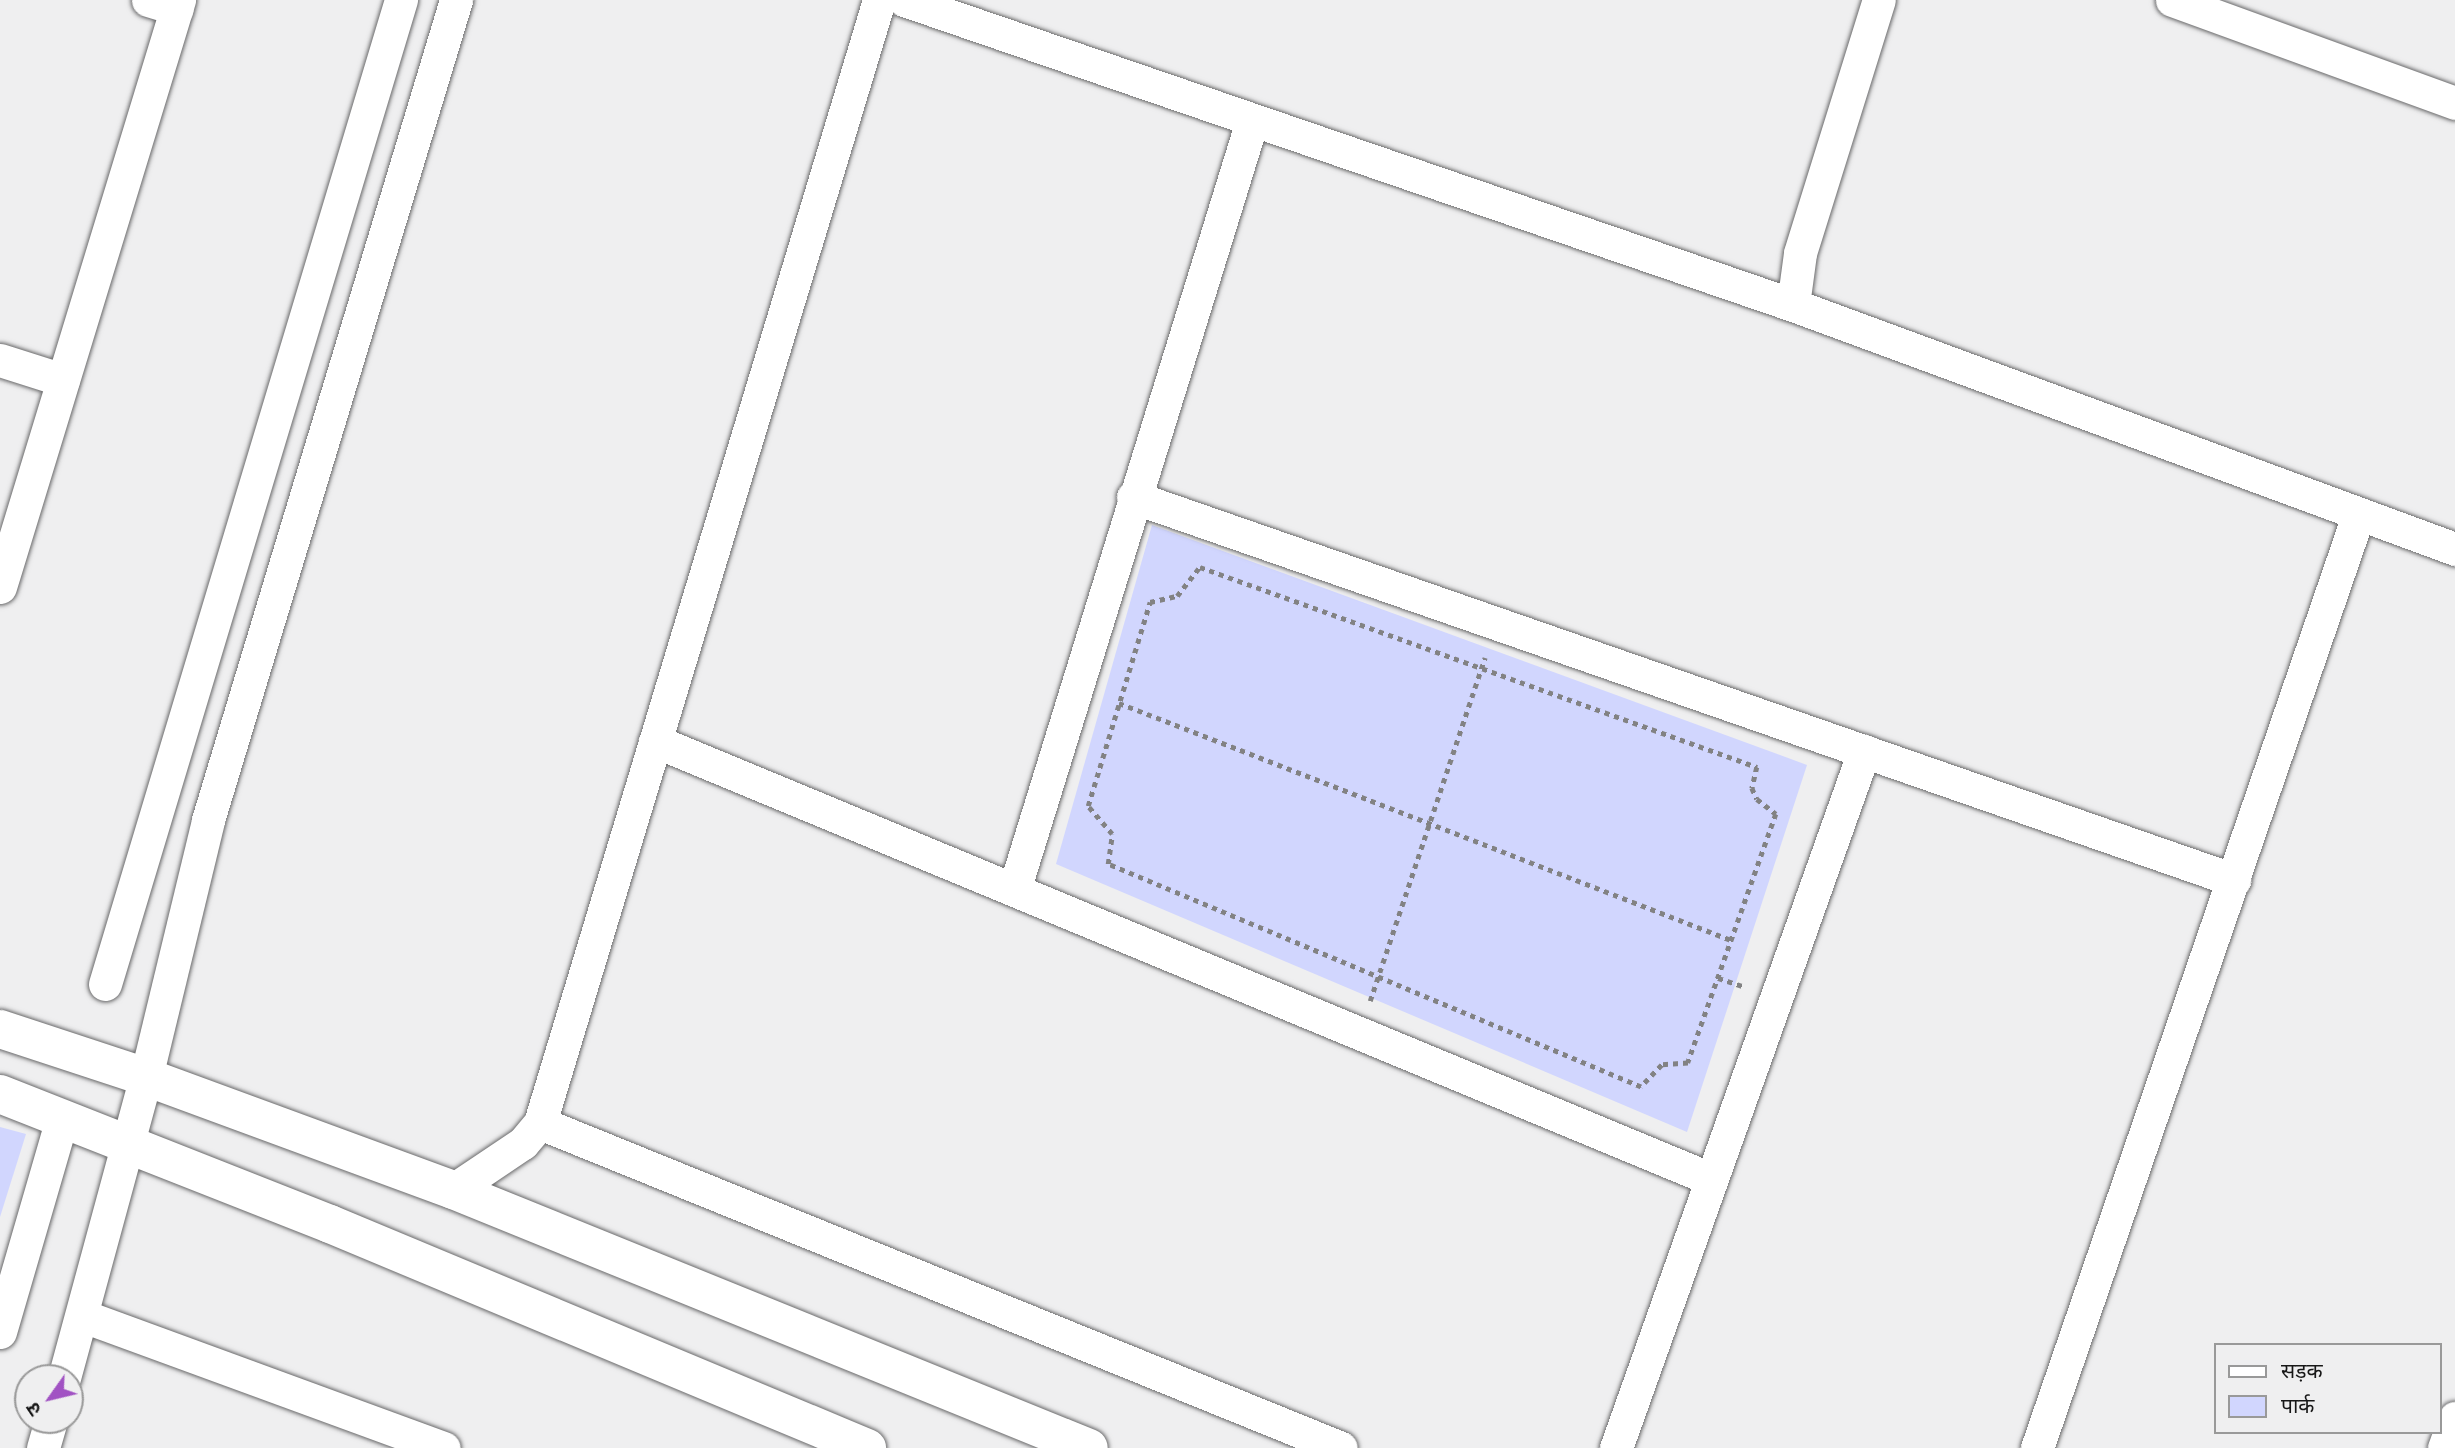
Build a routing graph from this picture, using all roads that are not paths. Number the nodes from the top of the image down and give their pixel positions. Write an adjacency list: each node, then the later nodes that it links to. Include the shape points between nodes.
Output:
1 (401, 0): 21 (street)
2 (456, 0): 23 (street, via 208,820)
3 (879, 0): 17 (street)
4 (904, 0): 9 (street)
5 (1879, 0): 10 (street, via 1800,253)
6 (2172, 0): 8 (street)
7 (168, 3): 12 (street)
8 (2455, 103)
9 (1252, 121): 10 (street); 13 (street)
10 (1793, 305): 14 (street)
11 (0, 360): 12 (street)
12 (63, 380): 16 (street)
13 (1133, 497): 18 (street); 20 (street)
14 (2358, 516): 15 (street); 19 (street)
15 (2455, 549)
16 (0, 587)
17 (655, 741): 20 (street); 26 (street)
18 (1864, 751): 19 (street); 28 (street)
19 (2234, 880): 39 (street)
20 (1015, 887): 28 (street)
21 (105, 984)
22 (0, 1029): 23 (street)
23 (146, 1077): 27 (street); 29 (street)
24 (0, 1094): 25 (street)
25 (62, 1118): 27 (street); 31 (street)
26 (540, 1123): 29 (street, via 523,1143); 37 (street)
27 (129, 1143): 30 (street); 35 (street)
28 (1711, 1179): 38 (street)
29 (453, 1190): 36 (street)
30 (83, 1316): 32 (street); 34 (street)
31 (0, 1332)
32 (68, 1364)
33 (2455, 1418): 40 (street)
34 (444, 1448)
35 (867, 1448)
36 (1089, 1448)
37 (1341, 1448)
38 (1616, 1448)
39 (2037, 1448)
40 (2444, 1448)

